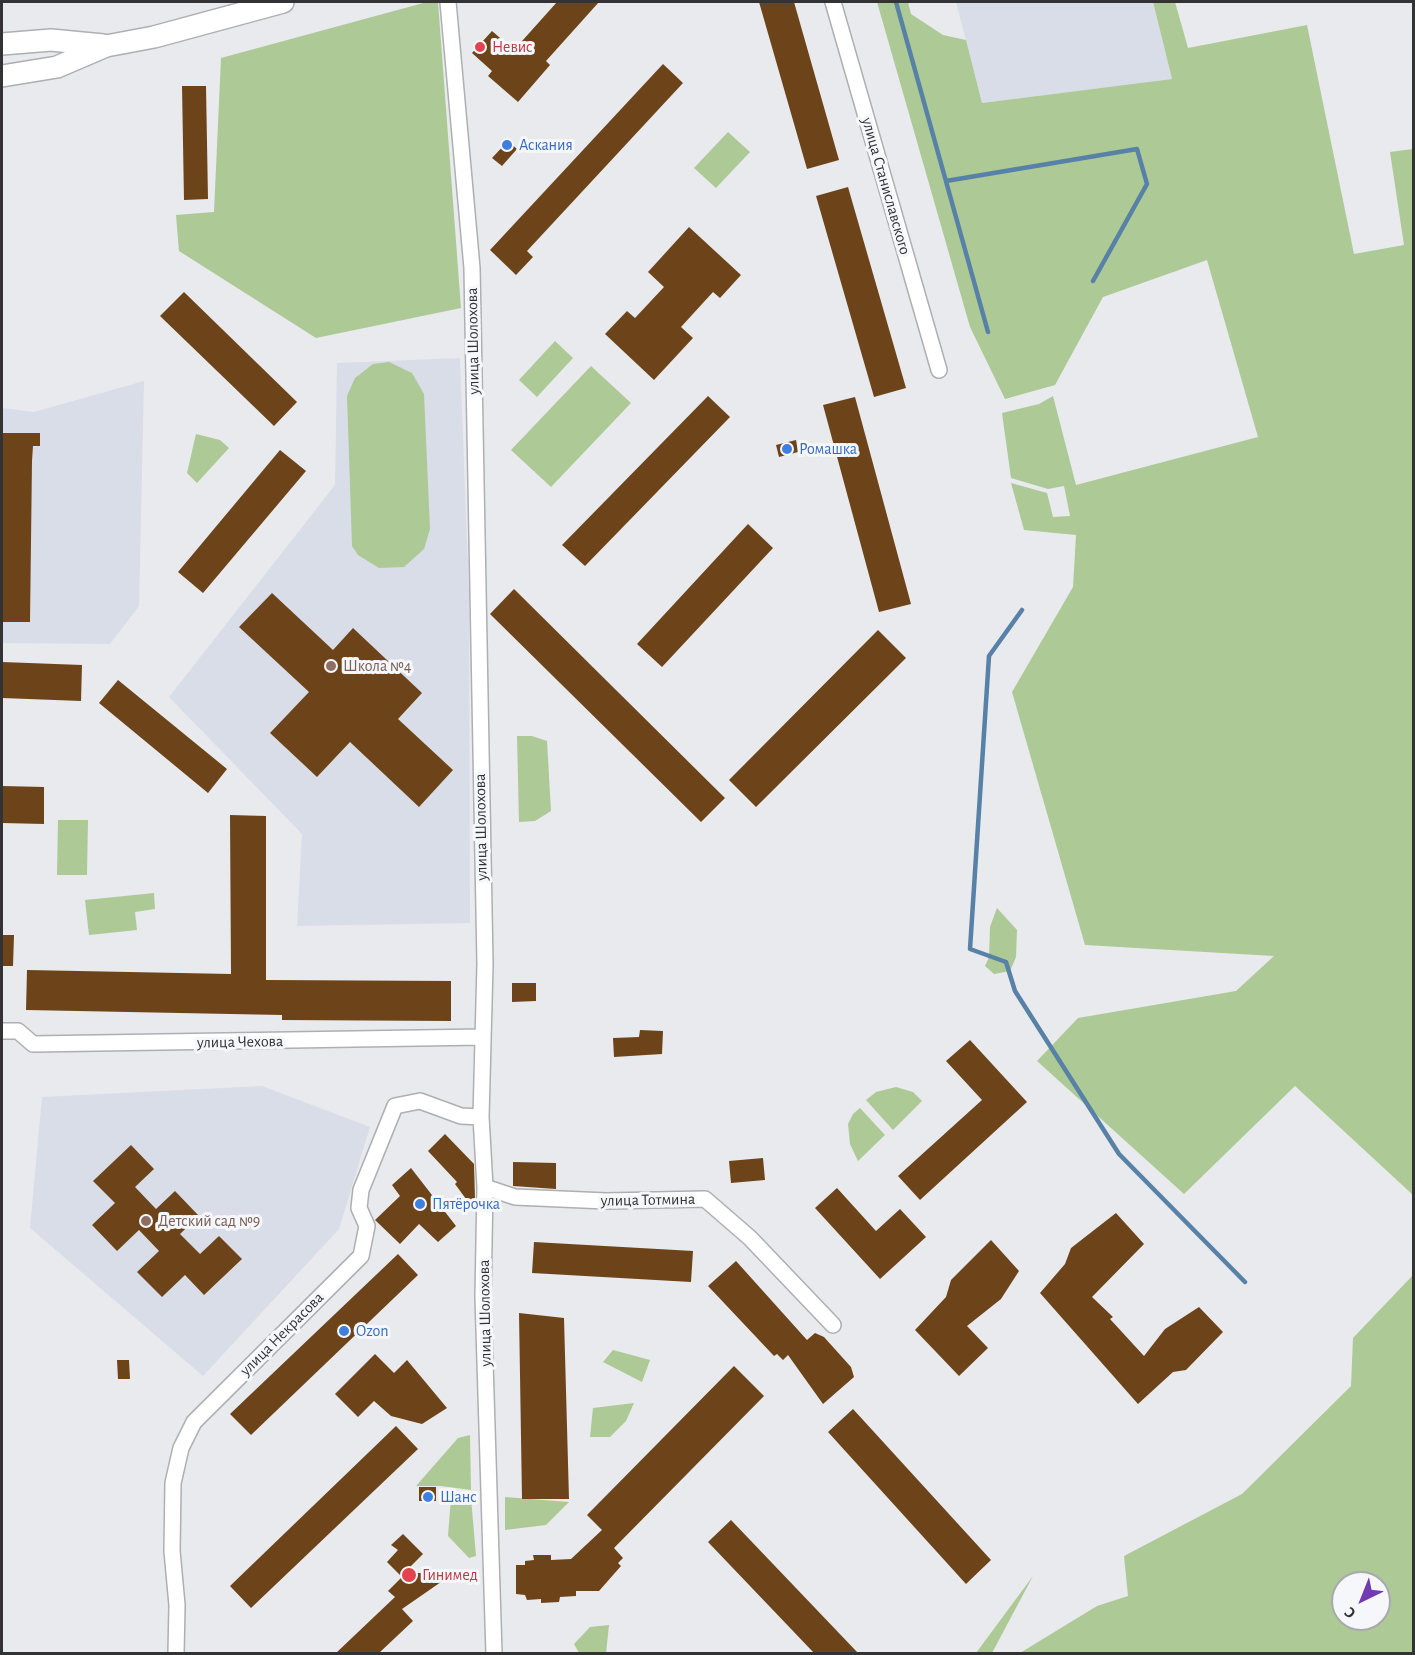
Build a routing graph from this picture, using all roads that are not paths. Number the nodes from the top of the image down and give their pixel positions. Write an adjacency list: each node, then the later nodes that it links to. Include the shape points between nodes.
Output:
1 (283, 2): 5 (main road)
2 (448, 2): 9 (street, улица Шолохова, via 472,268 485,964)
3 (833, 2): 7 (street, улица Станиславского)
4 (2, 44): 5 (main road, via 51,40)
5 (106, 46): 6 (main road, via 57,67)
6 (2, 76)
7 (939, 370)
8 (2, 1031): 9 (street, улица Чехова, via 18,1031 33,1044)
9 (483, 1037): 10 (street, улица Шолохова)
10 (481, 1117): 11 (street, улица Шолохова); 13 (street, улица Некрасова, via 461,1116 420,1101 395,1106 361,1190 359,1208 367,1226 361,1256 194,1422 181,1448 173,1483)
11 (485, 1187): 12 (street, улица Тотмина, via 515,1197 606,1201 705,1199 750,1238); 14 (street, улица Шолохова, via 483,1297)
12 (833, 1325)
13 (176, 1653)
14 (494, 1653)

